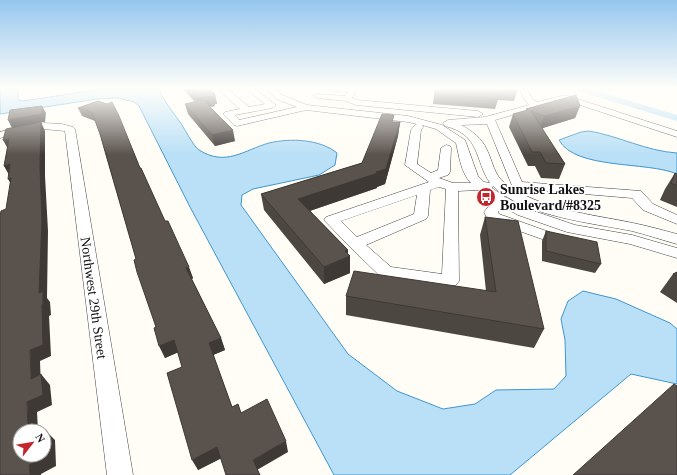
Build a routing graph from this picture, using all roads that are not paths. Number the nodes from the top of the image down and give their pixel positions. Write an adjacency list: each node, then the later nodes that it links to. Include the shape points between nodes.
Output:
1 (241, 111): 2 (street, via 228,114 237,123)
2 (291, 111)
3 (362, 111): 9 (street)
4 (452, 111): 7 (street, via 482,114)
5 (516, 111): 7 (street)
6 (608, 111): 11 (street)
7 (488, 119): 10 (street); 15 (street)
8 (366, 120): 9 (street)
9 (424, 122): 10 (street); 14 (street, via 416,130 411,165)
10 (444, 126): 16 (street, via 461,142 473,178); 17 (street, via 466,132 479,144 487,169)
11 (677, 134)
12 (0, 135): 23 (street, Northwest 29th Street, via 49,126 70,129)
13 (446, 148): 14 (street, via 444,172)
14 (436, 184): 16 (street); 21 (street, via 421,216); 21 (street, via 331,220); 21 (street, via 450,281 386,272)
15 (517, 185): 17 (street); 18 (street, via 636,194 648,207)
16 (481, 186): 17 (street)
17 (500, 192): 19 (street, via 491,212 493,217); 20 (street, via 558,212); 22 (street, via 523,212 572,229 632,240)
18 (677, 220)
19 (547, 236)
20 (677, 239)
21 (355, 244)
22 (677, 253)
23 (120, 475)

